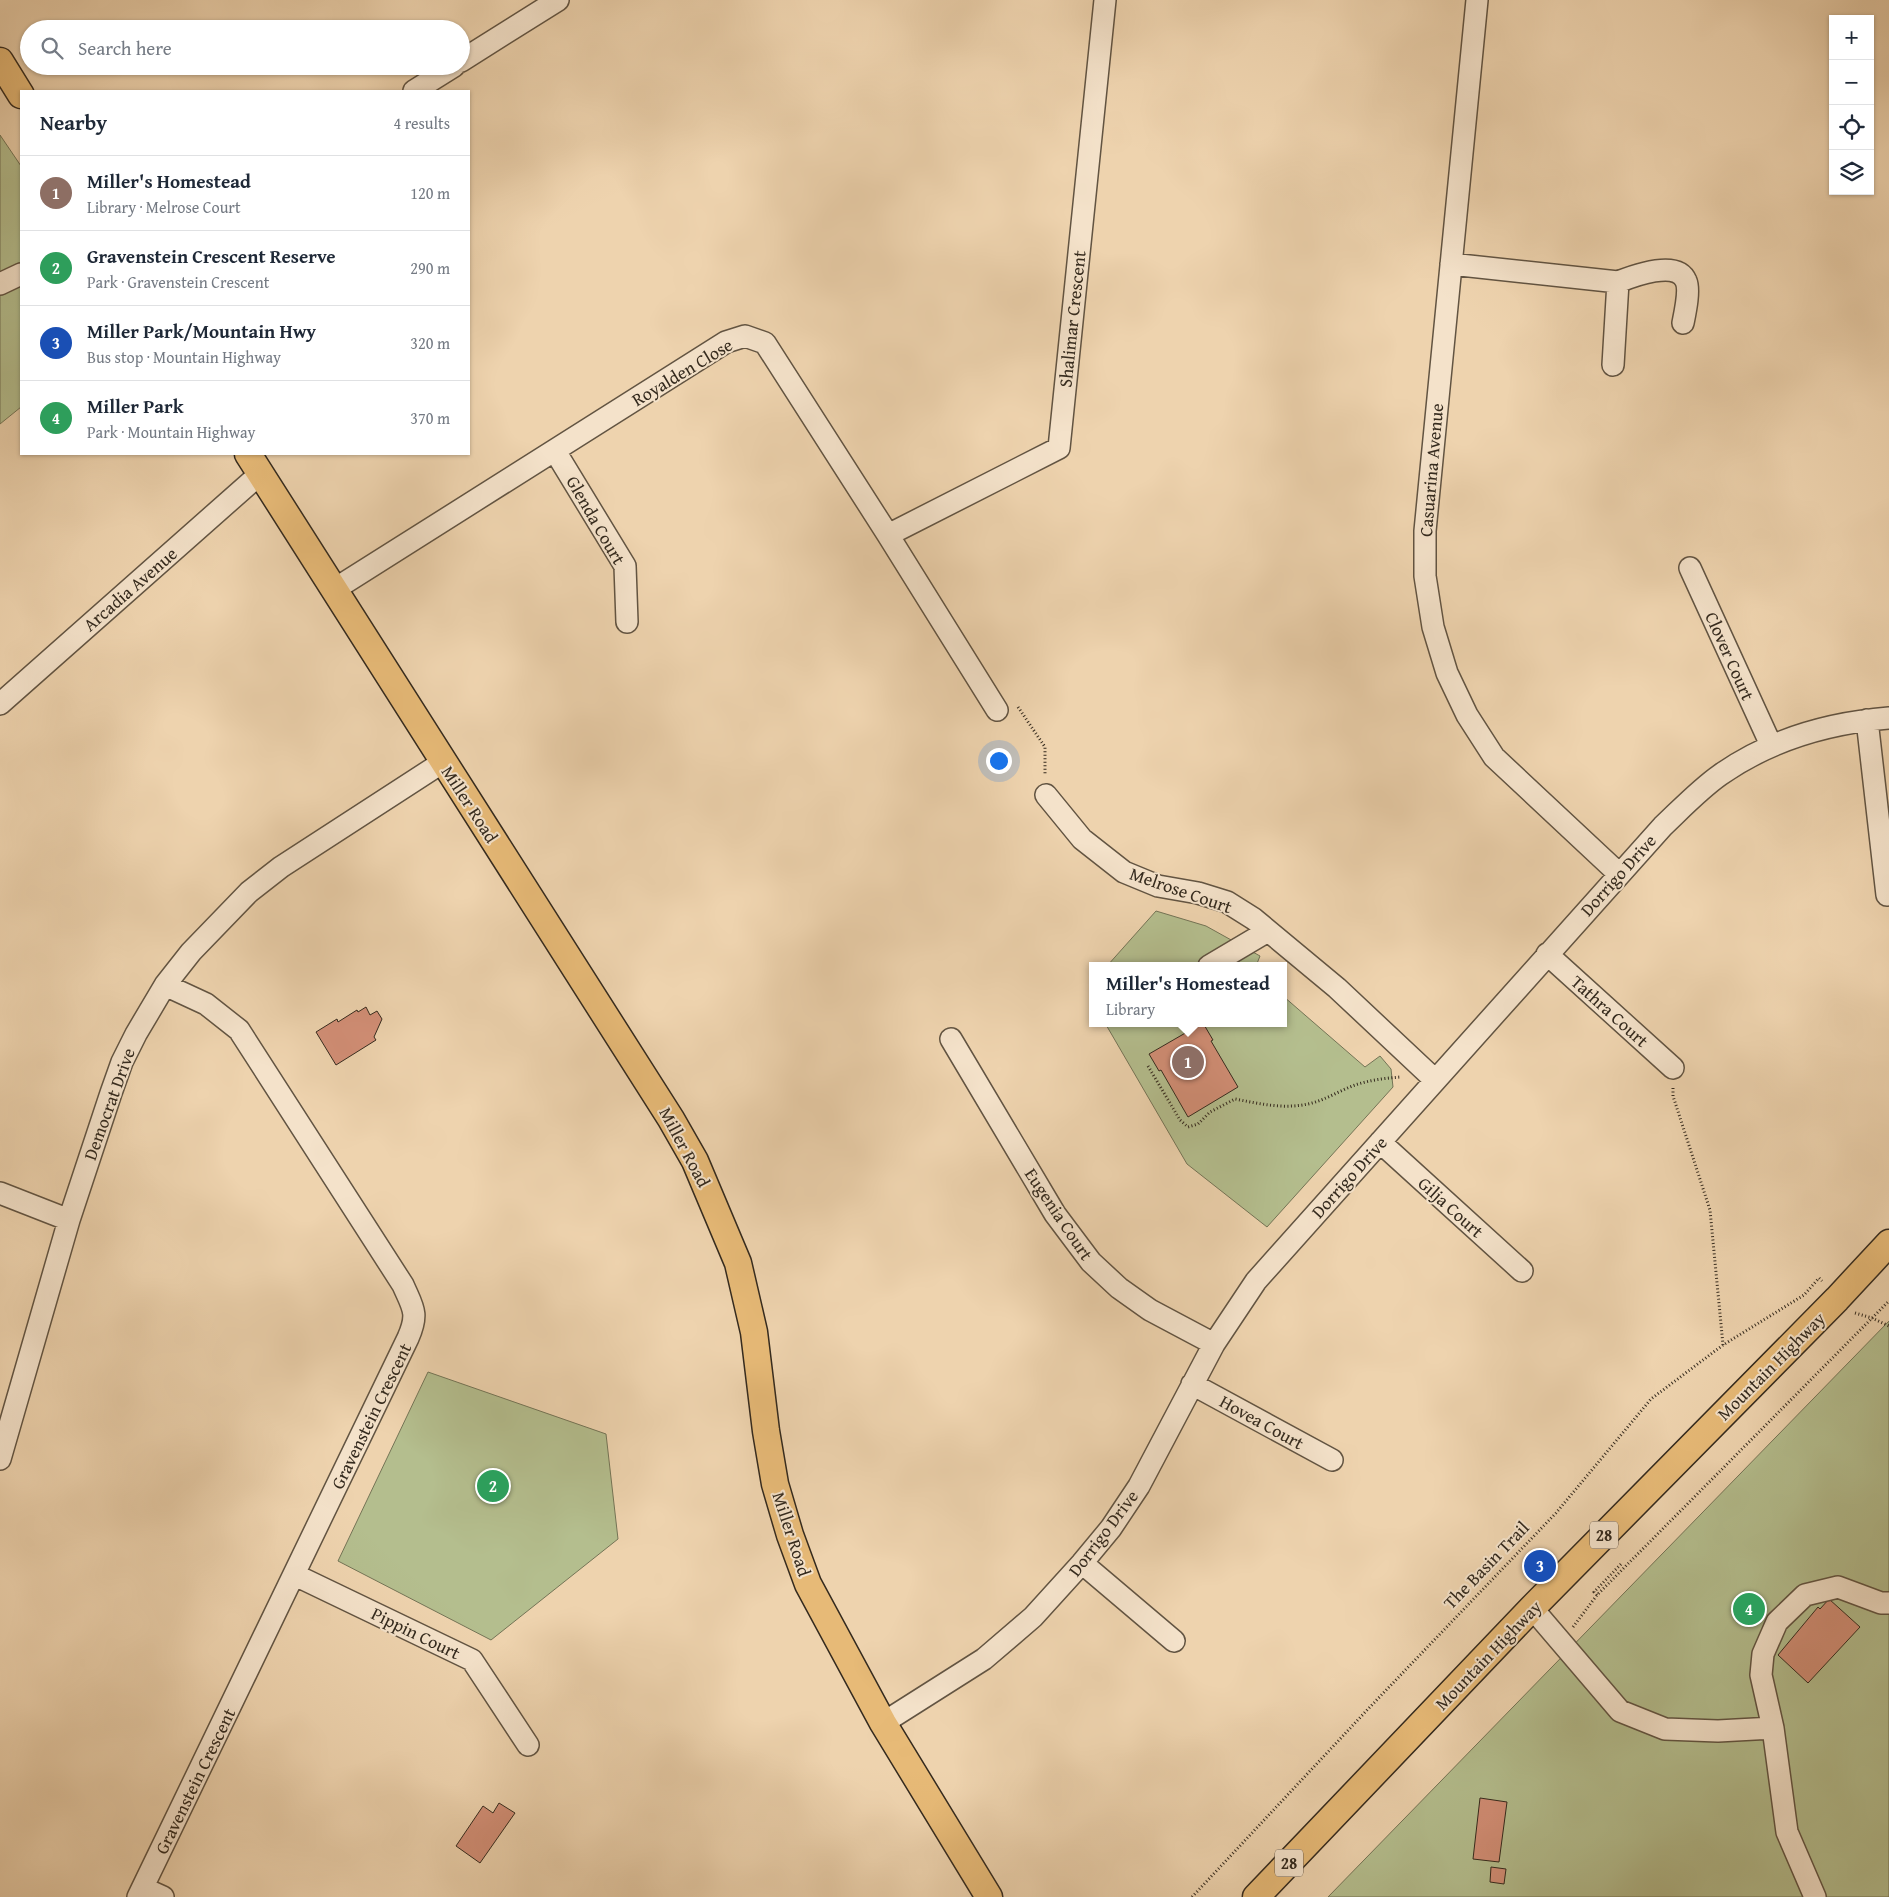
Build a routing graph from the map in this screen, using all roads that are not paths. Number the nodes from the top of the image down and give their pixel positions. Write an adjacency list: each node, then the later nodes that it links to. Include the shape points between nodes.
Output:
1 (558, 0): 4 (street)
2 (1105, 0): 17 (street, Shalimar Crescent, via 1059,448)
3 (1477, 0): 9 (street, Casuarina Avenue)
4 (470, 56)
5 (0, 61): 8 (main road)
6 (440, 75): 7 (street)
7 (416, 90)
8 (20, 93)
9 (1451, 264): 11 (street); 28 (street, Casuarina Avenue, via 1425,530 1425,576 1433,628 1447,672 1467,716 1494,757)
10 (20, 274): 12 (street)
11 (1618, 282): 13 (street, via 1664,270 1680,274 1686,280 1687,288); 14 (street)
12 (0, 284)
13 (1684, 323)
14 (1613, 365)
15 (555, 451): 17 (street, Royalden Close, via 726,342 745,336 765,343); 19 (street, Royalden Close); 20 (street, Glenda Court, via 625,566)
16 (254, 464): 19 (main road, Miller Road); 21 (street, Arcadia Avenue)
17 (888, 535): 22 (street, Royalden Close)
18 (1690, 568): 25 (street, Clover Court)
19 (335, 589): 26 (main road, Miller Road)
20 (627, 622)
21 (0, 704)
22 (1005, 706)
23 (1889, 718): 24 (street, Dorrigo Drive)
24 (1867, 720): 25 (street, Dorrigo Drive, via 1830,726); 29 (street)
25 (1770, 745): 28 (street, Dorrigo Drive, via 1719,775 1662,826)
26 (443, 762): 33 (street, Democrat Drive, via 274,872 249,892 191,952); 51 (main road, Miller Road, via 590,990 695,1161 738,1263 754,1332 775,1484 790,1536 808,1584)
27 (1046, 795): 30 (street, Melrose Court, via 1082,840 1124,872 1158,886 1227,902)
28 (1618, 873): 31 (street, Dorrigo Drive)
29 (1887, 895)
30 (1268, 931): 32 (street); 36 (street, Melrose Court, via 1337,988)
31 (1547, 954): 35 (street, Tathra Court); 36 (street, Dorrigo Drive)
32 (1216, 962)
33 (165, 985): 39 (street, Democrat Drive, via 122,1062); 47 (street, Gravenstein Crescent, via 206,1004 239,1030 403,1285 415,1312 414,1325)
34 (951, 1039): 42 (street, Eugenia Court, via 1055,1214 1090,1262 1150,1310)
35 (1673, 1068)
36 (1435, 1080): 37 (street, Dorrigo Drive)
37 (1380, 1142): 41 (street, Gilja Court); 42 (street, Dorrigo Drive, via 1256,1281)
38 (0, 1193): 39 (street)
39 (69, 1220): 44 (street, Democrat Drive)
40 (1889, 1243): 49 (main road, Mountain Highway / 28)
41 (1522, 1271)
42 (1214, 1344): 43 (street, Dorrigo Drive)
43 (1192, 1384): 45 (street, Hovea Court); 46 (street, Dorrigo Drive, via 1139,1486)
44 (0, 1459)
45 (1332, 1460)
46 (1082, 1563): 50 (street); 51 (street, Dorrigo Drive, via 1033,1617 984,1659)
47 (295, 1575): 53 (street, Pippin Court, via 472,1660); 54 (street, Gravenstein Crescent)
48 (1889, 1603): 52 (street, via 1881,1604 1838,1587 1804,1595 1777,1622 1763,1654 1761,1675)
49 (1532, 1608): 52 (street, via 1620,1711 1665,1729); 57 (main road, Mountain Highway / 28)
50 (1174, 1641)
51 (883, 1724): 56 (main road, Miller Road)
52 (1773, 1728): 58 (street, via 1787,1832)
53 (528, 1745)
54 (140, 1892): 55 (street)
55 (163, 1897)
56 (989, 1897)
57 (1256, 1897)
58 (1815, 1897)

